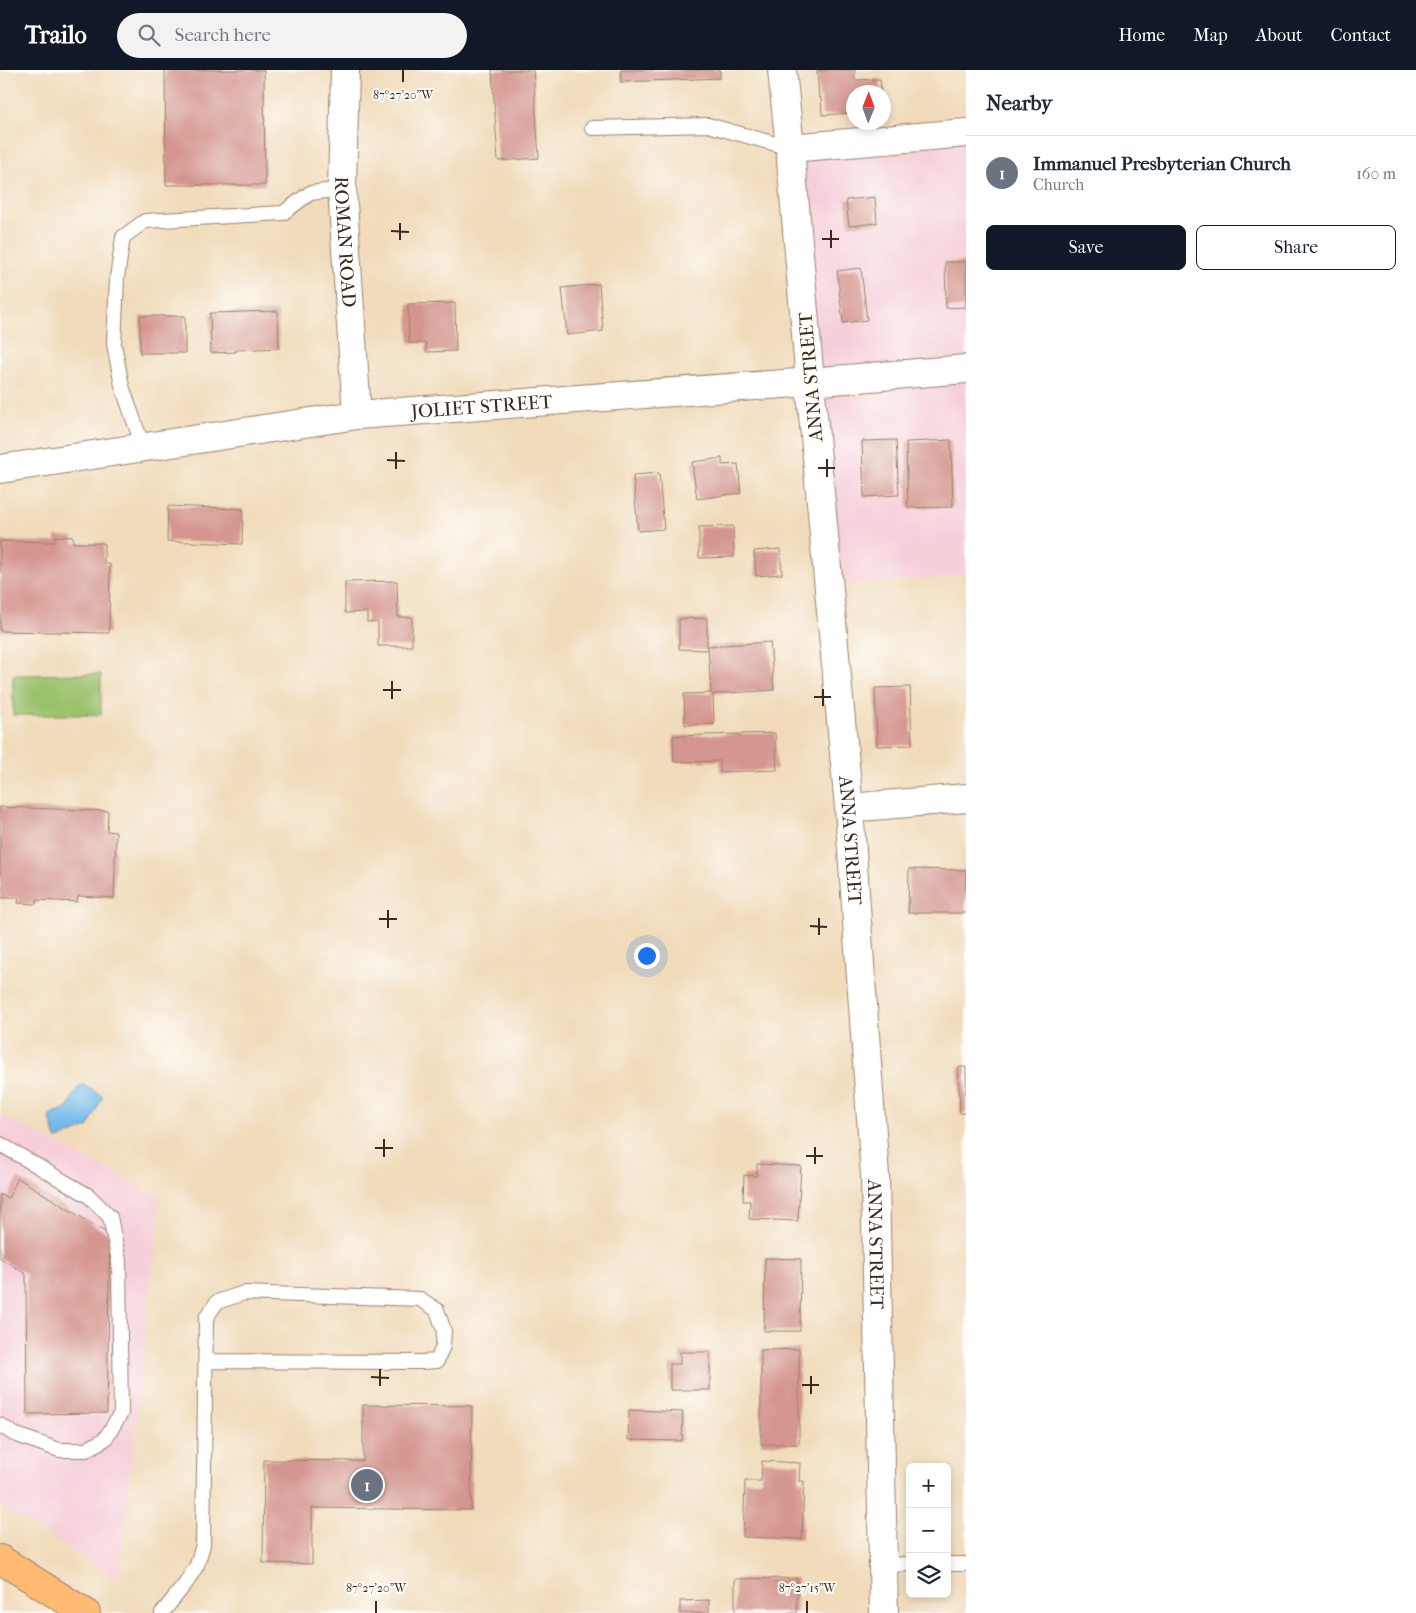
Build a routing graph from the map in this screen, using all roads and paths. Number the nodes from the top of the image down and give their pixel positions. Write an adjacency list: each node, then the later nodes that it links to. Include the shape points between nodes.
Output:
1 (345, 70): 6 (street, ROMAN ROAD)
2 (782, 70): 5 (street, ANNA STREET)
3 (592, 128): 5 (lane, via 708,125)
4 (966, 133): 5 (street)
5 (790, 148): 8 (street, ANNA STREET)
6 (342, 189): 9 (street, ROMAN ROAD); 10 (lane, via 310,193 283,213 145,221 123,237 117,278 114,344 122,386)
7 (966, 369): 8 (street, JOLIET STREET)
8 (810, 382): 9 (street, JOLIET STREET); 13 (street, ANNA STREET)
9 (358, 415): 10 (street, JOLIET STREET)
10 (142, 447): 11 (street, JOLIET STREET)
11 (0, 469)
12 (966, 798): 13 (street)
13 (849, 808): 18 (street, ANNA STREET, via 875,1176)
14 (0, 1144): 16 (lane, via 89,1196 110,1217 119,1261 121,1413 105,1439 86,1450 59,1450 14,1434)
15 (206, 1361): 15 (lane, via 206,1318 217,1302 244,1293 420,1300 437,1310 444,1331 443,1346 436,1361); 22 (lane, via 203,1544 197,1565 186,1584)
16 (0, 1425)
17 (0, 1559): 21 (main road)
18 (897, 1564): 23 (street, ANNA STREET)
19 (951, 1564): 20 (lane)
20 (966, 1564)
21 (86, 1613)
22 (162, 1613)
23 (884, 1613)

